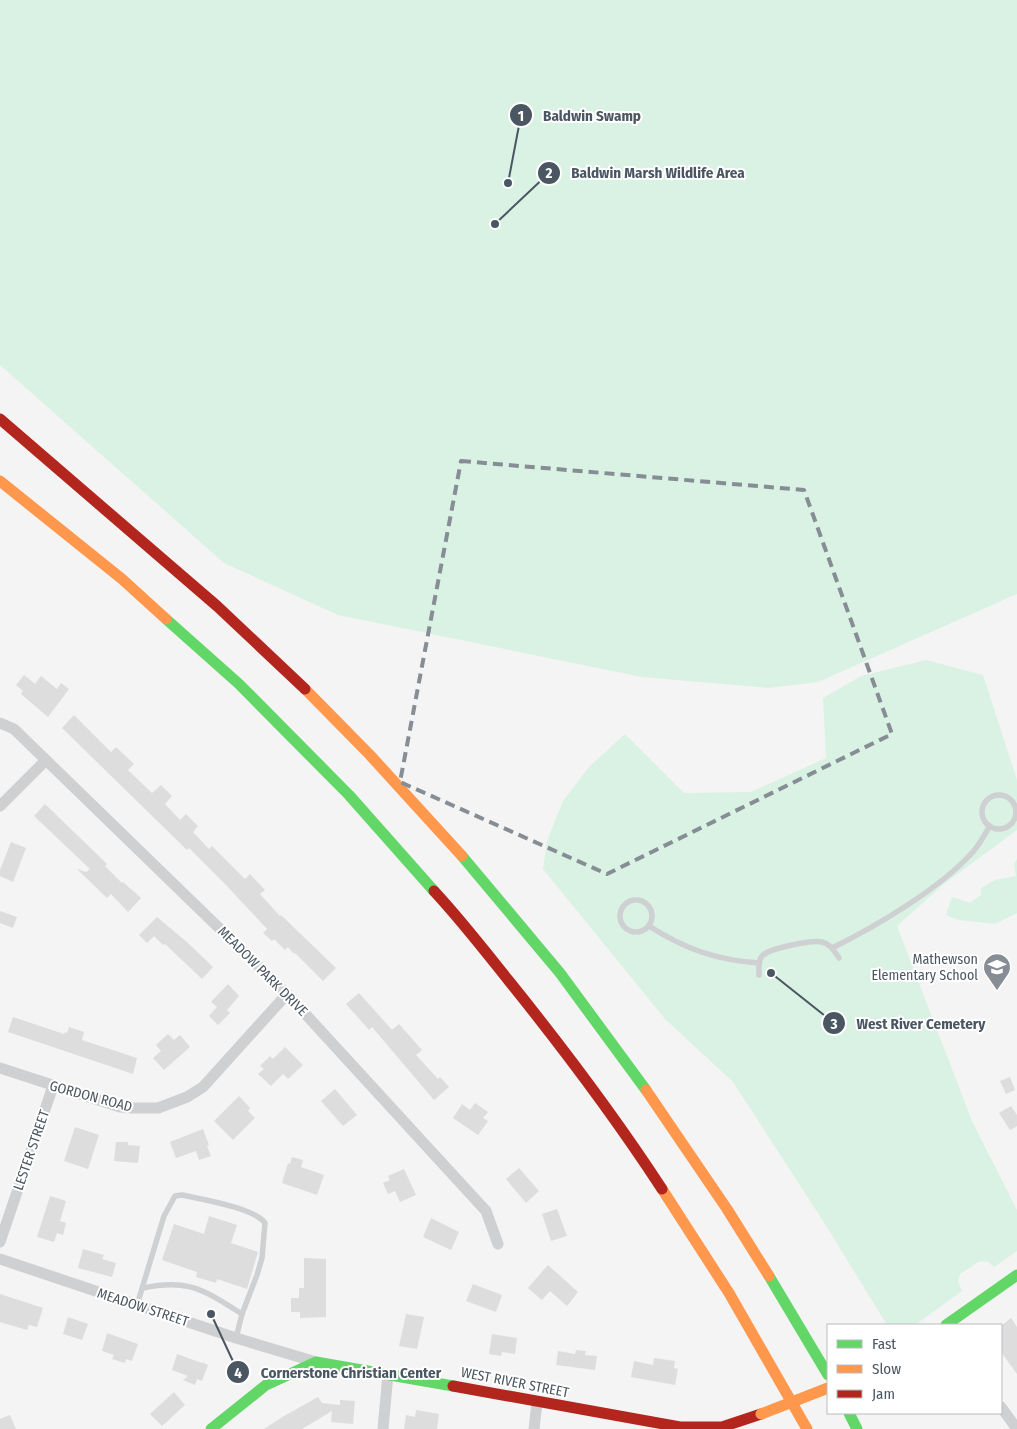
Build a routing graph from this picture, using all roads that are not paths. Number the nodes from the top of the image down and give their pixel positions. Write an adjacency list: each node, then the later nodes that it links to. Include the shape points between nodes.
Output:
1 (0, 419): 4 (main road)
2 (0, 427): 4 (main road)
3 (0, 481): 37 (main road, via 137,592 252,698 350,797 450,908 544,1024 637,1151 714,1267)
4 (84, 492): 27 (main road, via 194,586 294,679 402,789 499,898 590,1012 676,1130 755,1250)
5 (0, 723): 6 (street, MEADOW PARK DRIVE, via 14,728)
6 (46, 760): 7 (street); 14 (street, MEADOW PARK DRIVE)
7 (0, 806)
8 (990, 826): 8 (lane, via 983,817 983,806 995,795 1006,796 1016,808 1014,819 1001,828); 10 (lane, via 971,854 935,885 855,937)
9 (649, 926): 9 (lane, via 634,933 624,928 619,919 624,904 639,900 648,905 652,916); 12 (lane, via 702,954)
10 (832, 948): 11 (lane); 12 (lane, via 824,942 812,942 771,950)
11 (839, 958)
12 (759, 962): 13 (lane)
13 (759, 975)
14 (288, 994): 16 (street, GORDON ROAD, via 203,1087 172,1104 145,1109 120,1107); 18 (street, MEADOW PARK DRIVE, via 486,1211)
15 (0, 1068): 16 (street, GORDON ROAD)
16 (53, 1086): 17 (street, LESTER STREET)
17 (0, 1242)
18 (498, 1244)
19 (0, 1259): 22 (street, MEADOW STREET)
20 (1017, 1275): 24 (main road)
21 (143, 1288): 22 (lane); 23 (lane, via 168,1284 189,1286 210,1294); 23 (lane, via 164,1216 175,1196 245,1211 262,1218 264,1223 262,1258)
22 (138, 1305): 25 (street, MEADOW STREET)
23 (242, 1314): 25 (lane)
24 (947, 1324)
25 (236, 1338): 26 (street, MEADOW STREET)
26 (316, 1362): 28 (main road, WEST RIVER STREET); 34 (main road, via 266,1385)
27 (827, 1373)
28 (388, 1374): 30 (main road, WEST RIVER STREET); 35 (street)
29 (827, 1388): 33 (main road, WEST RIVER STREET, bridge)
30 (537, 1402): 33 (main road, WEST RIVER STREET, via 680,1427); 36 (street)
31 (1002, 1408): 39 (street)
32 (850, 1414): 38 (main road)
33 (722, 1428)
34 (211, 1429)
35 (383, 1429)
36 (534, 1429)
37 (807, 1429)
38 (857, 1429)
39 (1017, 1429)

